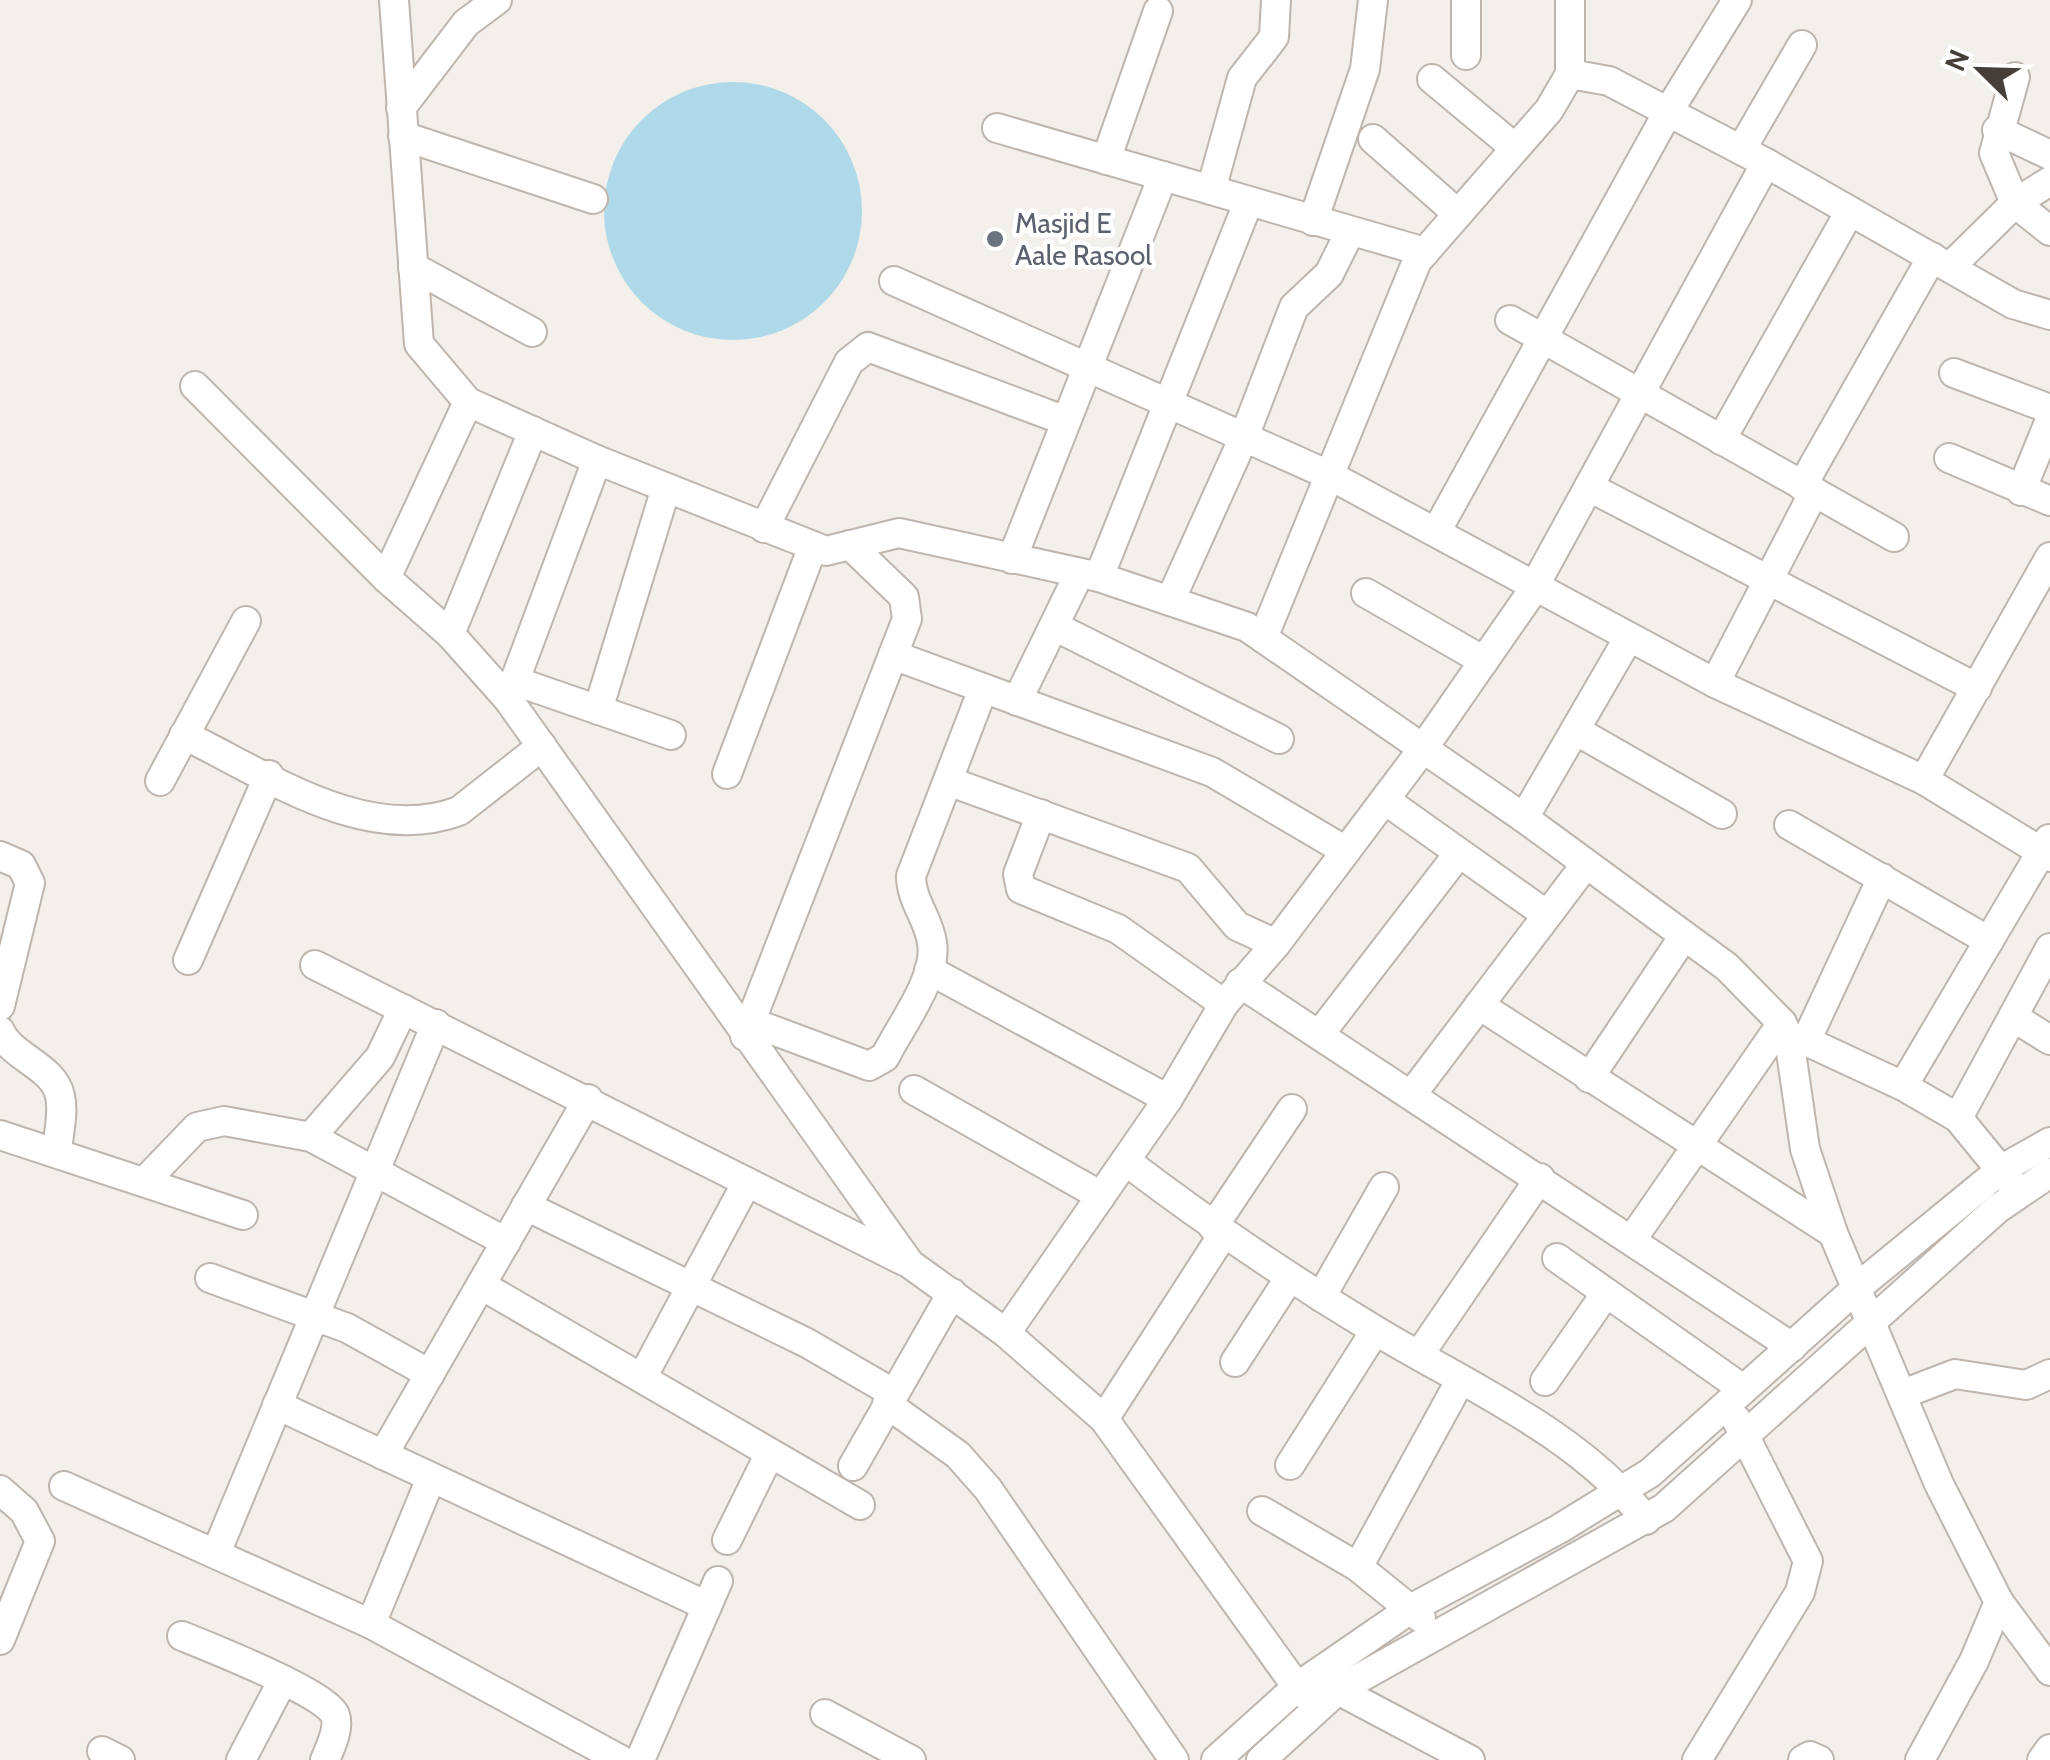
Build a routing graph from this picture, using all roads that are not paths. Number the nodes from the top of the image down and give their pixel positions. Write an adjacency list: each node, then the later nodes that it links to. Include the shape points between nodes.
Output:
1 (394, 0): 15 (street)
2 (497, 0): 15 (street, via 466,22)
3 (1276, 0): 25 (street, via 1274,37 1242,78)
4 (1372, 0): 31 (street, via 1365,69)
5 (1466, 0): 10 (street)
6 (1570, 0): 11 (street)
7 (1737, 0): 14 (street)
8 (1158, 11): 22 (street)
9 (1802, 45): 21 (street)
10 (1466, 54)
11 (1570, 74): 14 (street, via 1609,81); 19 (street)
12 (2014, 77): 17 (street)
13 (1432, 79): 19 (street)
14 (1668, 112): 21 (street); 41 (street)
15 (402, 122): 26 (street); 36 (street)
16 (996, 128): 22 (street)
17 (1997, 130): 20 (street); 28 (street, via 1994,153)
18 (1374, 140): 30 (street)
19 (1515, 148): 30 (street)
20 (2050, 155)
21 (1754, 156): 29 (street); 45 (street)
22 (1106, 160): 23 (street)
23 (1164, 176): 25 (street); 42 (street)
24 (2050, 180): 28 (street)
25 (1211, 190): 27 (street)
26 (593, 199)
27 (1248, 203): 31 (street); 47 (street)
28 (2015, 204): 32 (street); 35 (street)
29 (1850, 211): 35 (street); 53 (street)
30 (1458, 214): 34 (street)
31 (1312, 222): 33 (street)
32 (2050, 231)
33 (1350, 232): 34 (street); 52 (street, via 1329,274 1294,307)
34 (1425, 252): 56 (street)
35 (1941, 262): 38 (street, via 2013,304); 59 (street)
36 (413, 266): 40 (street); 46 (street, via 420,344)
37 (894, 281): 42 (street)
38 (2050, 315)
39 (1510, 320): 41 (street)
40 (532, 332)
41 (1542, 338): 45 (street); 63 (street)
42 (1088, 366): 47 (street); 50 (street)
43 (1954, 372): 48 (street)
44 (194, 386): 70 (street)
45 (1639, 394): 53 (street); 57 (street)
46 (468, 402): 51 (street); 70 (street)
47 (1169, 402): 52 (street); 69 (street)
48 (2050, 409)
49 (2050, 420): 60 (street)
50 (1066, 421): 62 (street, via 868,347 848,362); 68 (street)
51 (533, 431): 55 (street); 77 (street)
52 (1244, 436): 56 (street); 74 (street)
53 (1721, 440): 59 (street)
54 (1949, 458): 60 (street)
55 (598, 460): 58 (street); 85 (street)
56 (1330, 475): 63 (street); 79 (street)
57 (1589, 487): 71 (street); 72 (street)
58 (666, 488): 62 (street); 87 (street)
59 (1808, 489): 64 (street); 71 (street)
60 (2021, 492): 61 (street)
61 (2050, 501)
62 (764, 528): 66 (street)
63 (1436, 532): 72 (street)
64 (1894, 537)
65 (850, 545): 66 (street, via 826,551); 68 (street, via 898,533); 80 (street, via 904,597 908,608)
66 (813, 546): 94 (street)
67 (2050, 557): 84 (street)
68 (1012, 559): 69 (street)
69 (1089, 576): 74 (street); 76 (street)
70 (386, 578): 77 (street)
71 (1768, 580): 82 (street); 84 (street)
72 (1534, 585): 78 (street); 81 (street)
73 (1366, 593): 81 (street)
74 (1170, 600): 79 (street)
75 (246, 621): 89 (street)
76 (1056, 627): 86 (street); 91 (street)
77 (450, 634): 85 (street)
78 (1629, 636): 82 (street); 88 (street)
79 (1263, 638): 93 (street)
80 (893, 655): 83 (street); 124 (street)
81 (1484, 661): 93 (street)
82 (1715, 683): 96 (street)
83 (983, 688): 86 (street); 98 (street)
84 (1977, 688): 96 (street)
85 (512, 690): 87 (street); 92 (street)
86 (1018, 701): 105 (street, via 1212,772)
87 (598, 710): 90 (street)
88 (1575, 730): 101 (street); 102 (street)
89 (184, 735): 95 (street); 97 (street)
90 (670, 735)
91 (1279, 740)
92 (542, 746): 95 (street, via 477,800 444,817 360,816); 124 (street)
93 (1422, 750): 99 (street); 102 (street)
94 (727, 774)
95 (269, 776): 115 (street)
96 (1924, 780): 104 (street)
97 (160, 781)
98 (948, 781): 100 (street); 117 (street, via 911,876 933,946)
99 (1385, 800): 105 (street); 106 (street)
100 (1040, 814): 113 (street, via 1188,868 1237,926); 118 (street, via 1018,874 1021,889 1118,929)
101 (1722, 814)
102 (1524, 818): 108 (street)
103 (1790, 825): 109 (street)
104 (2047, 849): 112 (street)
105 (1346, 851): 113 (street)
106 (1459, 852): 110 (street); 126 (street)
107 (0, 856): 120 (street, via 21,866 30,883)
108 (1586, 864): 110 (street); 111 (street)
109 (1882, 878): 112 (street); 127 (street)
110 (1547, 915): 119 (street)
111 (1684, 936): 127 (street, via 1727,967); 129 (street)
112 (1989, 941): 130 (street)
113 (1276, 944): 118 (street)
114 (2050, 948): 122 (street)
115 (188, 960)
116 (315, 965): 121 (street)
117 (929, 970): 124 (street, via 878,1064); 134 (street)
118 (1232, 994): 126 (street); 134 (street)
119 (1479, 1005): 129 (street); 132 (street)
120 (0, 1006)
121 (403, 1008): 123 (street); 138 (street, via 380,1057)
122 (2013, 1017): 128 (street); 136 (street)
123 (436, 1024): 133 (street); 143 (street)
124 (748, 1029): 158 (street)
125 (0, 1031): 141 (street, via 55,1083 61,1104)
126 (1319, 1034): 132 (street)
127 (1792, 1034): 130 (street); 140 (street); 154 (street, via 1805,1149)
128 (2050, 1040)
129 (1589, 1078): 140 (street)
130 (1904, 1086): 136 (street)
131 (914, 1090): 150 (street)
132 (1412, 1094): 145 (street)
133 (588, 1099): 148 (street); 151 (street)
134 (1168, 1099): 142 (street)
135 (1292, 1109): 153 (street)
136 (1958, 1118): 146 (street)
137 (0, 1135): 141 (street)
138 (311, 1138): 143 (street); 147 (street, via 210,1121)
139 (2050, 1142): 146 (street)
140 (1697, 1147): 154 (street); 155 (street)
141 (57, 1153): 147 (street)
142 (1126, 1162): 150 (street); 153 (street)
143 (376, 1169): 156 (street); 167 (street)
144 (2050, 1172): 146 (street)
145 (1540, 1178): 155 (street); 172 (street)
146 (2010, 1181): 163 (street); 168 (street)
147 (144, 1182): 152 (street)
148 (746, 1182): 158 (street); 162 (street)
149 (1384, 1187): 166 (street)
150 (1101, 1196): 170 (street)
151 (526, 1206): 156 (street); 162 (street)
152 (243, 1215)
153 (1217, 1232): 159 (street); 183 (street)
154 (1833, 1232): 163 (street)
155 (1633, 1238): 171 (street)
156 (506, 1242): 161 (street)
157 (1558, 1258): 165 (street)
158 (910, 1264): 164 (street)
159 (1290, 1277): 166 (street); 173 (street)
160 (210, 1278): 167 (street)
161 (481, 1285): 174 (street); 176 (street)
162 (691, 1286): 176 (street); 181 (street, via 807,1343)
163 (1858, 1286): 168 (street); 171 (street)
164 (952, 1293): 170 (street); 181 (street)
165 (1606, 1293): 177 (street); 180 (street)
166 (1322, 1297): 169 (street)
167 (314, 1316): 174 (street); 182 (street)
168 (1873, 1321): 179 (street); 184 (street)
169 (1375, 1330): 172 (street); 187 (street)
170 (1006, 1334): 183 (street)
171 (1792, 1347): 180 (street)
172 (1419, 1356): 178 (street)
173 (1235, 1362)
174 (430, 1374): 186 (street)
175 (2050, 1374): 179 (street, via 2026,1386 1955,1374)
176 (642, 1378): 185 (street)
177 (1546, 1381)
178 (1460, 1382): 191 (street); 198 (street)
179 (1903, 1394): 199 (street, via 1939,1484)
180 (1735, 1397): 184 (street); 191 (street, via 1650,1473)
181 (890, 1399): 188 (street); 215 (street, via 988,1489)
182 (277, 1406): 186 (street); 197 (street)
183 (1104, 1419): 207 (street)
184 (1744, 1432): 195 (street); 219 (street, via 1803,1546 1806,1577)
185 (770, 1452): 193 (street); 196 (street)
186 (384, 1455): 189 (street)
187 (1290, 1464)
188 (854, 1466)
189 (432, 1478): 201 (street); 213 (street, via 713,1593)
190 (64, 1486): 197 (street)
191 (1622, 1488): 195 (street); 200 (street)
192 (0, 1490): 204 (street, via 24,1511 40,1541)
193 (860, 1505)
194 (1262, 1511): 198 (street)
195 (1646, 1520): 202 (street)
196 (727, 1540)
197 (216, 1553): 201 (street)
198 (1358, 1567): 200 (street)
199 (1999, 1602): 205 (street); 222 (street)
200 (1412, 1608): 202 (street); 207 (street)
201 (371, 1624): 212 (street)
202 (1435, 1634): 207 (street)
203 (182, 1636): 206 (street)
204 (0, 1640)
205 (2050, 1671)
206 (282, 1680): 210 (street); 211 (street, via 336,1717)
207 (1317, 1694): 216 (street); 217 (street); 218 (street)
208 (825, 1714): 214 (street)
209 (2050, 1749): 223 (street)
210 (241, 1760)
211 (325, 1760)
212 (621, 1760)
213 (640, 1760)
214 (911, 1760)
215 (1174, 1760)
216 (1216, 1760)
217 (1260, 1760)
218 (1470, 1760)
219 (1697, 1760)
220 (1802, 1760): 221 (street)
221 (1819, 1760)
222 (1920, 1760)
223 (2042, 1760)

